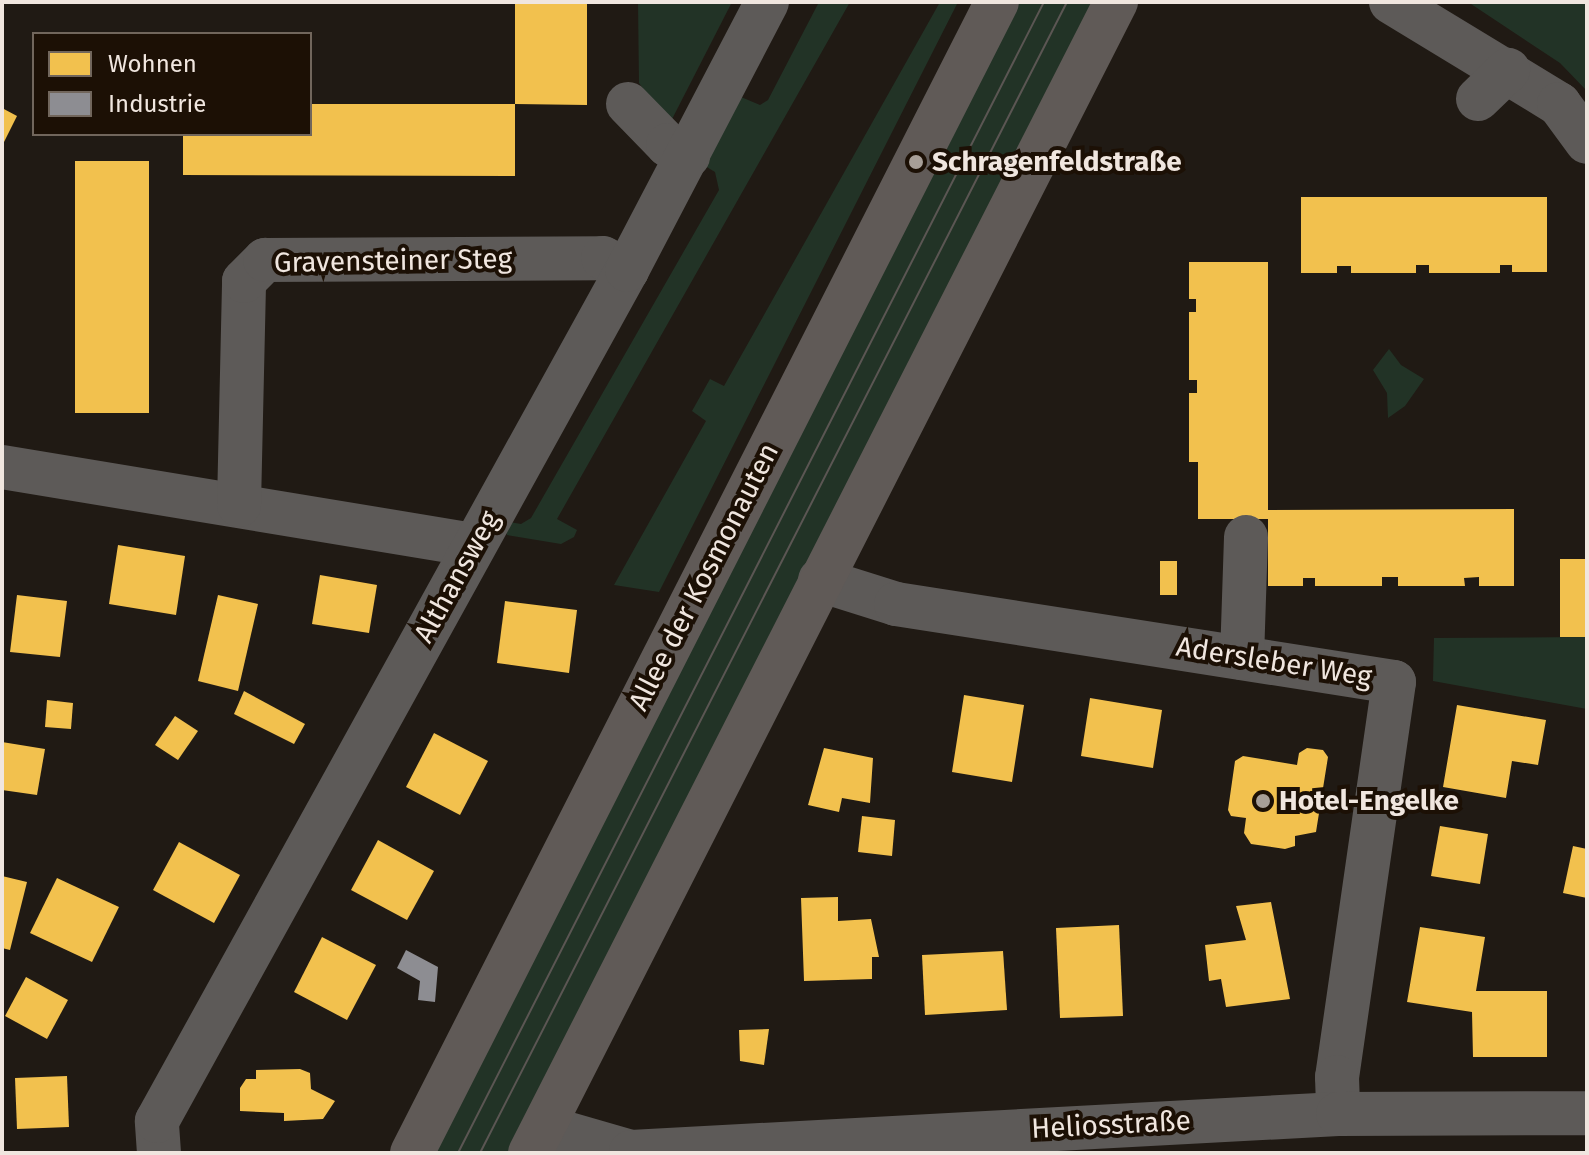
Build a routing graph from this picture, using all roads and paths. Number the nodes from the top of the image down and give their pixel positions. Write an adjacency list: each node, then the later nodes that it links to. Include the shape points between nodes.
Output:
1 (767, 2): 7 (street, Althansweg)
2 (997, 2): 19 (main road, Allee der Kosmonauten)
3 (1116, 2): 13 (main road)
4 (1391, 2): 6 (street, via 1493,84 1559,104)
5 (628, 104): 7 (street, via 668,145)
6 (1587, 142)
7 (688, 156): 8 (street, Althansweg)
8 (627, 270): 10 (street, Gravensteiner Steg, via 603,258 265,260 244,281); 12 (street, Althansweg)
9 (2, 467): 10 (street)
10 (239, 505): 12 (street)
11 (1246, 537): 14 (street)
12 (473, 545): 18 (street, Althansweg, via 157,1121)
13 (820, 580): 14 (street, Adersleber Weg, via 896,604 1102,628); 17 (main road)
14 (1242, 658): 16 (street, Adersleber Weg, via 1394,682 1337,1077)
15 (1587, 1113): 16 (street, Heliosstraße)
16 (1338, 1114): 17 (street, Heliosstraße, via 631,1152)
17 (537, 1140)
18 (159, 1153)
19 (412, 1153)

